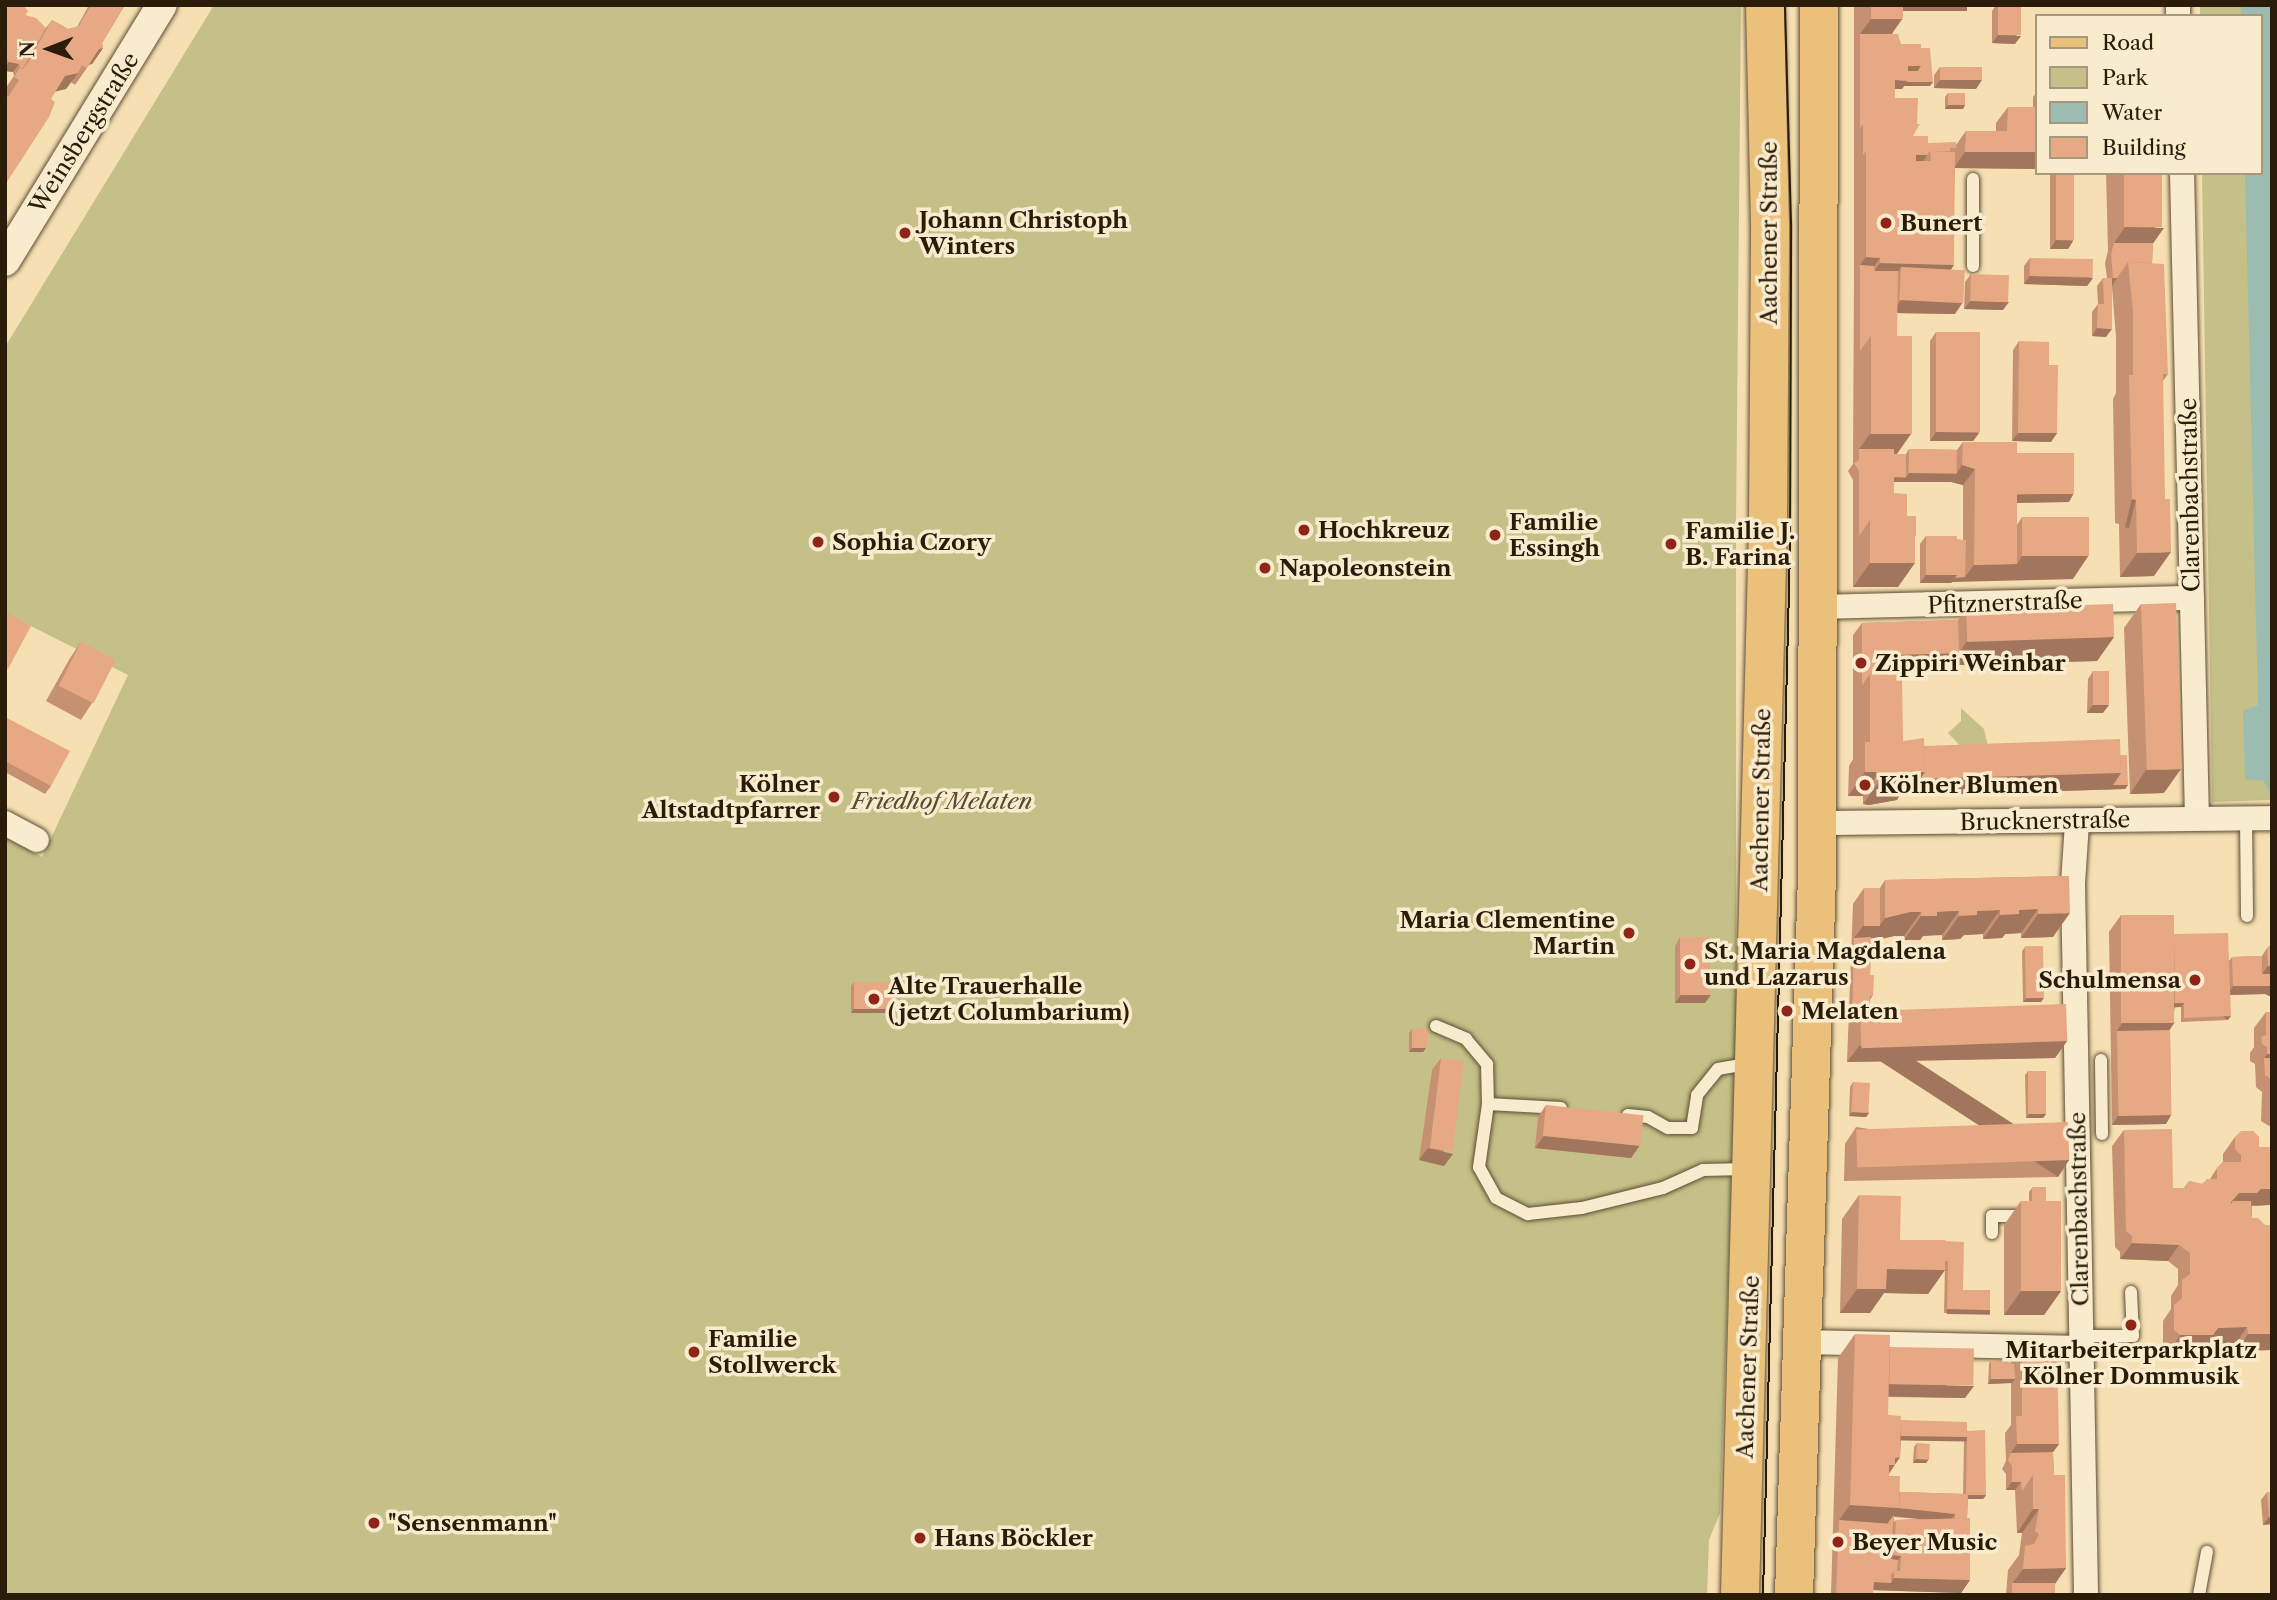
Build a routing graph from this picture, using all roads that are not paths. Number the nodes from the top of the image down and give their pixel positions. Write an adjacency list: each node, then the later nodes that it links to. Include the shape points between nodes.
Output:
1 (162, 5): 6 (street, Weinsbergstraße)
2 (1765, 5): 20 (main road, Aachener Straße, via 1770,225 1768,510)
3 (1819, 5): 9 (main road)
4 (2182, 175): 8 (street, Clarenbachstraße)
5 (1973, 179): 7 (lane)
6 (5, 261)
7 (1973, 266)
8 (2192, 598): 9 (street, Pfitznerstraße); 10 (street, Clarenbachstraße)
9 (1818, 607): 15 (main road)
10 (2197, 818): 12 (street, Brucknerstraße); 13 (street, Brucknerstraße)
11 (2272, 818): 12 (street, Brucknerstraße)
12 (2246, 819): 17 (lane)
13 (2077, 822): 15 (street, Brucknerstraße); 30 (street, Clarenbachstraße, via 2071,1011 2073,1217)
14 (5, 823): 16 (street)
15 (1817, 823): 29 (main road)
16 (37, 840)
17 (2247, 916)
18 (1436, 1026): 21 (lane, via 1466,1039 1487,1064)
19 (2101, 1060): 24 (lane)
20 (1755, 1063): 23 (lane, via 1718,1069 1697,1095 1692,1128 1668,1128 1648,1117); 25 (main road, Aachener Straße)
21 (1488, 1104): 22 (lane); 25 (lane, via 1479,1167 1496,1198 1528,1214 1582,1209 1663,1188 1703,1170)
22 (1576, 1109)
23 (1612, 1113)
24 (2102, 1133)
25 (1752, 1169): 32 (main road, Aachener Straße)
26 (2042, 1217): 27 (lane, via 1992,1216)
27 (1992, 1233)
28 (2131, 1292): 30 (lane, via 2133,1336)
29 (1802, 1342): 30 (street); 33 (main road)
30 (2082, 1342): 34 (street, Clarenbachstraße)
31 (2207, 1552): 35 (lane)
32 (1740, 1595)
33 (1794, 1595)
34 (2086, 1595)
35 (2199, 1595)

